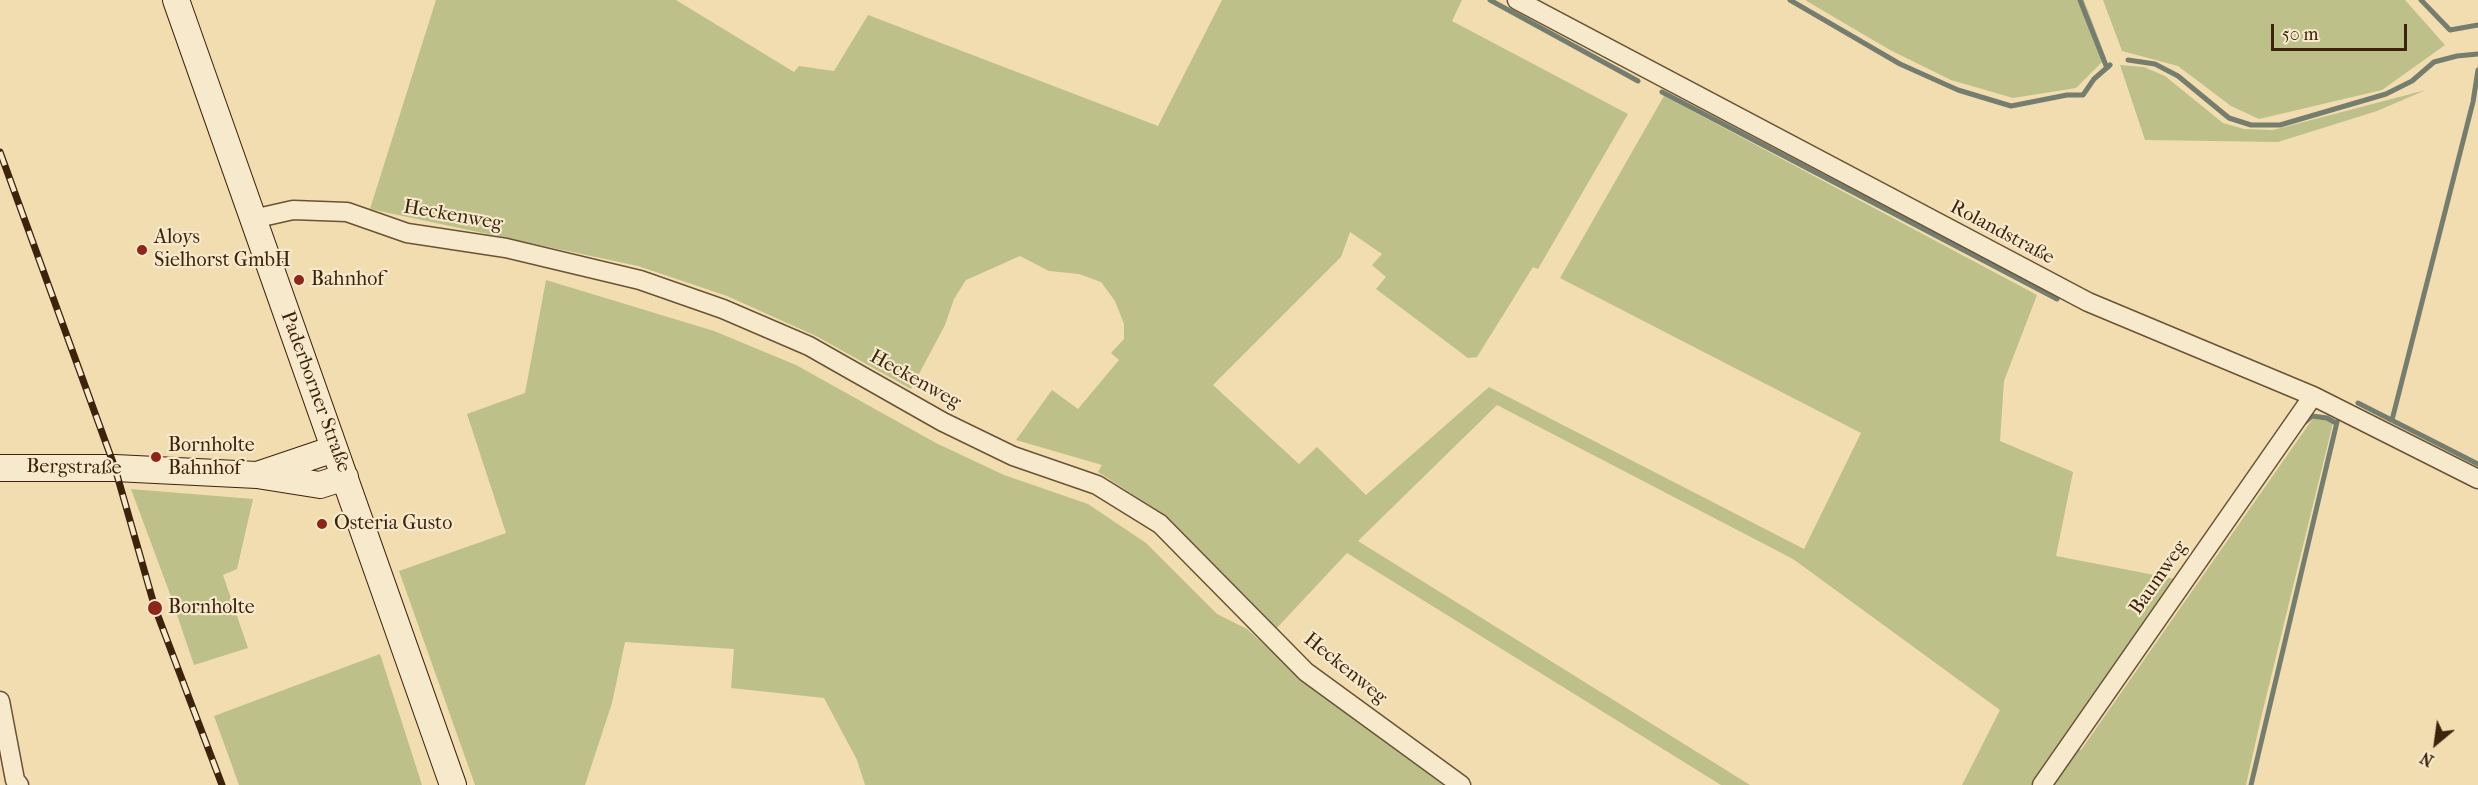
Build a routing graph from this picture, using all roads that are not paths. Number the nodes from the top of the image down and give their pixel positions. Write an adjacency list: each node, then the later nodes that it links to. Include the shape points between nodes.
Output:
1 (176, 0): 3 (main road, Paderborner Straße)
2 (1518, 0): 4 (street, Rolandstraße, via 2088,302)
3 (253, 219): 5 (main road, Paderborner Straße); 13 (street, Heckenweg, via 292,210 347,212 407,233 506,248 640,280 723,309 808,346 944,422 1013,456 1097,485 1160,524 1306,672)
4 (2313, 396): 9 (street, Rolandstraße); 14 (street, Baumweg)
5 (334, 448): 7 (main road, Bergstraße); 8 (main road, Paderborner Straße)
6 (0, 468): 7 (main road, Bergstraße, via 115,468)
7 (257, 475): 8 (main road, Bergstraße, via 320,485)
8 (345, 477): 12 (main road, Paderborner Straße)
9 (2478, 479)
10 (0, 702): 11 (street)
11 (19, 785)
12 (453, 785)
13 (1461, 785)
14 (2042, 785)

